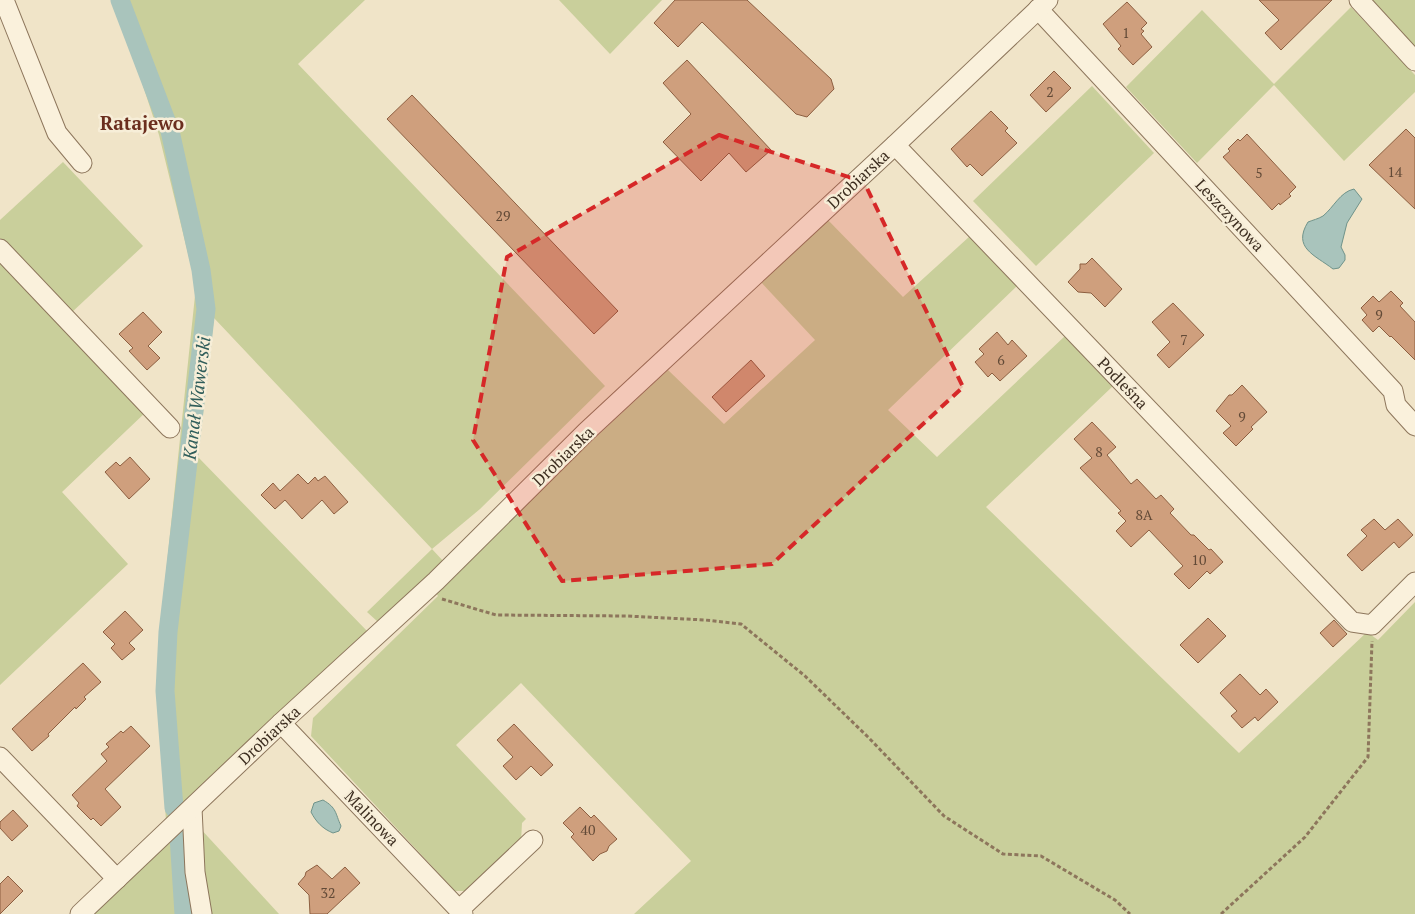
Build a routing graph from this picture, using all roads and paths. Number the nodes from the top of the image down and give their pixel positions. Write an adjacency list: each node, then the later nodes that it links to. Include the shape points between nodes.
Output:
1 (4, 0): 6 (street, via 57,133)
2 (1359, 0): 4 (street)
3 (1043, 4): 5 (street, Drobiarska); 8 (street, Leszczynowa, via 1393,391 1396,405)
4 (1415, 61)
5 (895, 145): 10 (street, Podleśna, via 1352,622 1372,625); 11 (street, Drobiarska, via 586,432)
6 (82, 163)
7 (0, 249): 9 (street)
8 (1415, 426)
9 (170, 428)
10 (1415, 582)
11 (422, 594): 13 (street, Drobiarska); 21 (path, via 496,615 627,616 741,624 805,676 944,816 1003,854 1041,856 1115,900)
12 (1372, 636): 22 (path, via 1368,757 1305,837)
13 (281, 723): 15 (street, Drobiarska); 18 (street, Malinowa)
14 (0, 756): 17 (street)
15 (192, 808): 17 (street, Drobiarska); 20 (street, via 195,872)
16 (534, 840): 18 (street)
17 (117, 879): 19 (street, Drobiarska)
18 (461, 912)
19 (80, 914)
20 (202, 914)
21 (1130, 914)
22 (1221, 914)

